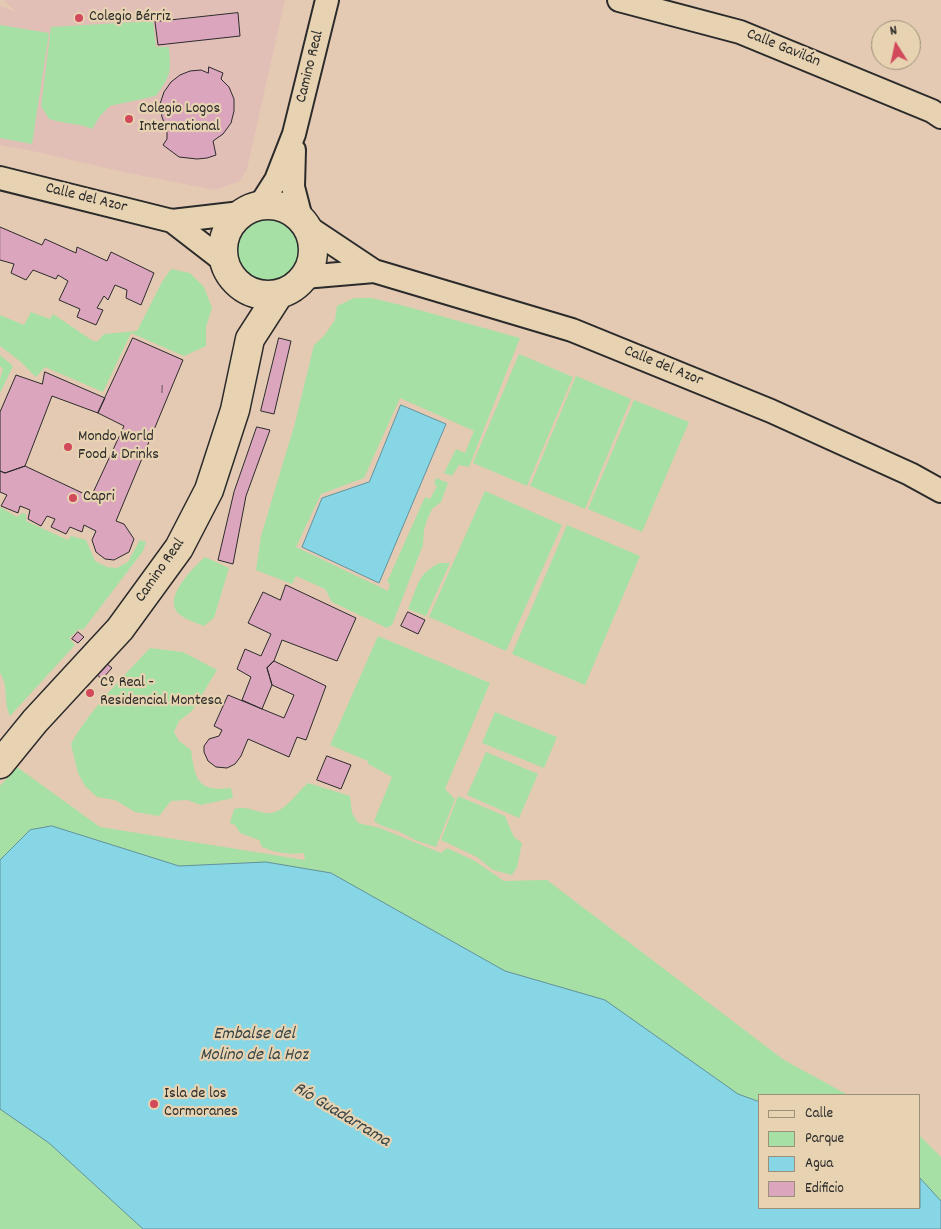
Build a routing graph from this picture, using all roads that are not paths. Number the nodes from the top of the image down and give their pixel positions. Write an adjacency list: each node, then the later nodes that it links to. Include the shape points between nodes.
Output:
1 (327, 0): 4 (street, Camino Real)
2 (619, 0): 3 (street, Calle Gavilán, via 740,32)
3 (941, 117)
4 (294, 134): 6 (street, Camino Real, via 276,180); 8 (street, Camino Real, via 293,187)
5 (0, 178): 7 (street, Calle del Azor)
6 (251, 209): 7 (street, Calle del Azor); 8 (street, via 282,206); 9 (street, via 232,223 225,235)
7 (172, 221): 9 (street, Calle del Azor)
8 (304, 223): 10 (street, Calle del Azor); 11 (street, via 312,239 314,253)
9 (224, 262): 12 (street)
10 (374, 271): 11 (street, Calle del Azor); 15 (street, Calle del Azor, via 572,330 771,411)
11 (304, 277): 13 (street)
12 (241, 286): 13 (street, via 259,294); 14 (street, Camino Real)
13 (279, 294): 14 (street, Camino Real)
14 (250, 339): 16 (street, Camino Real, via 235,410 209,490 179,548 120,629)
15 (941, 491)
16 (0, 764)

